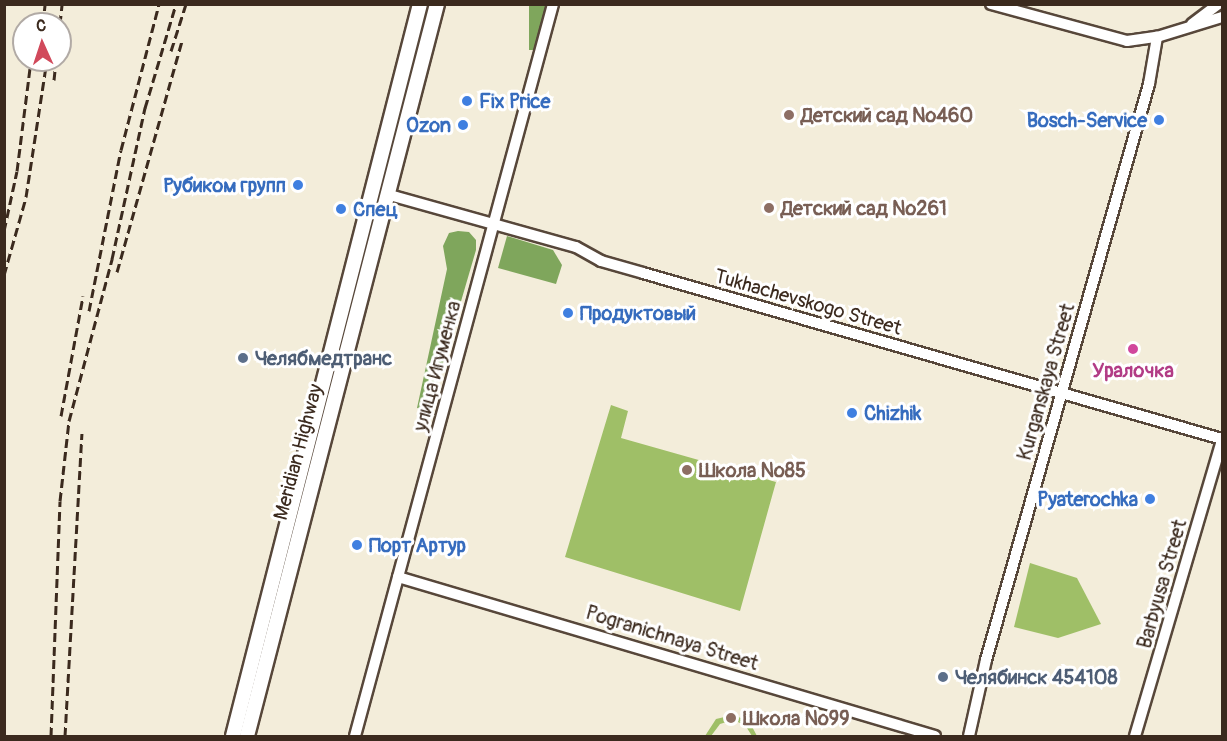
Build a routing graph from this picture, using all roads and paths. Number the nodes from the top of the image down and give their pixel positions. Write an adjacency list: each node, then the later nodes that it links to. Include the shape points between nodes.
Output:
1 (420, 4): 15 (main road, Meridian Highway)
2 (437, 4): 9 (main road, Meridian Highway)
3 (554, 4): 10 (street, улица Игуменка)
4 (991, 4): 8 (street, via 1127,41)
5 (1219, 4): 7 (street)
6 (1222, 17): 7 (street)
7 (1182, 31): 8 (street)
8 (1157, 38): 11 (street, Kurganskaya Street, via 1149,84)
9 (386, 194): 10 (street, Tukhachevskogo Street); 16 (main road, Meridian Highway)
10 (494, 224): 11 (street, Tukhachevskogo Street, via 576,247 612,264); 14 (street, улица Игуменка)
11 (1061, 395): 12 (street, Tukhachevskogo Street); 19 (street, Kurganskaya Street)
12 (1222, 440): 13 (street, Barbyusa Street)
13 (1220, 460): 20 (street, Barbyusa Street)
14 (399, 577): 17 (street, улица Игуменка); 18 (street, Pogranichnaya Street)
15 (233, 736)
16 (247, 736)
17 (355, 736)
18 (929, 736)
19 (969, 736)
20 (1136, 736)

